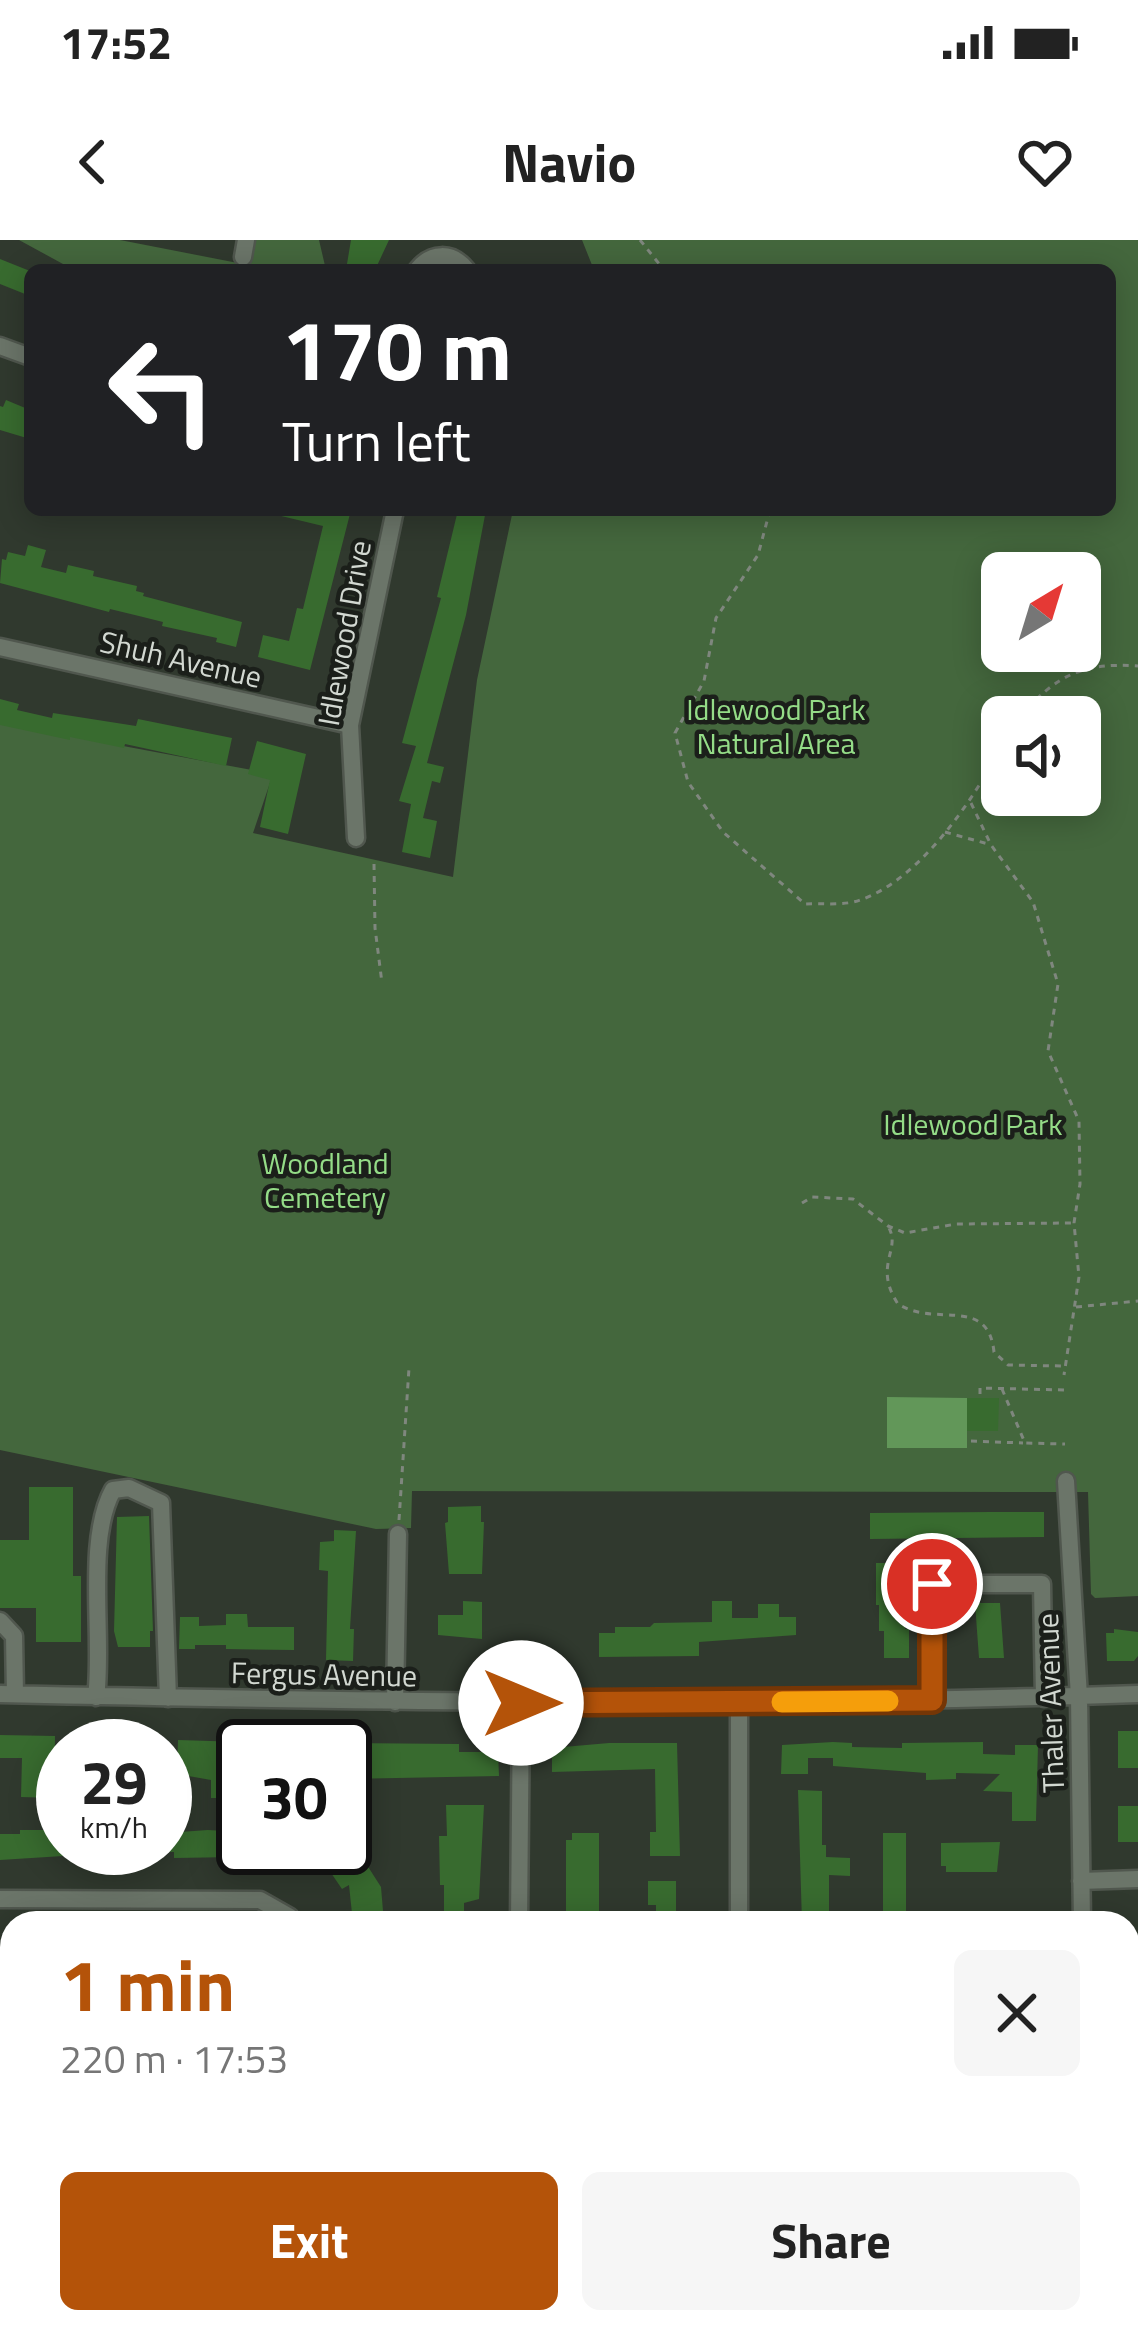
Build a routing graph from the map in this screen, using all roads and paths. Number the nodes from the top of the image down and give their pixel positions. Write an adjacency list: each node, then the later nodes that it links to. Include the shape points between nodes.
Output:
1 (640, 240): 4 (path)
2 (423, 264): 3 (street, via 446,255)
3 (462, 264)
4 (659, 264)
5 (394, 516): 10 (street, Idlewood Drive)
6 (768, 516): 13 (path, via 758,555 716,618 704,681 675,733 688,782 723,832 805,904 859,901 915,863)
7 (0, 646): 10 (street, Shuh Avenue)
8 (1138, 666): 9 (path, via 1107,664 1048,684)
9 (1038, 696)
10 (350, 724): 14 (street, Idlewood Drive)
11 (981, 784): 12 (path)
12 (971, 802): 13 (path); 15 (path)
13 (943, 832): 15 (path)
14 (356, 838)
15 (992, 845): 19 (path, via 1033,902 1058,984 1048,1051 1079,1121)
16 (374, 865): 17 (path)
17 (382, 982)
18 (802, 1203): 20 (path, via 854,1199)
19 (1074, 1223): 20 (path, via 905,1233); 22 (path)
20 (888, 1226): 23 (path, via 894,1241 885,1270 898,1304 920,1316 981,1321 1008,1366)
21 (1138, 1301): 22 (path)
22 (1075, 1307): 23 (path)
23 (1065, 1367): 25 (path)
24 (409, 1368): 33 (path)
25 (1064, 1376)
26 (1002, 1389): 27 (path); 28 (path); 30 (path)
27 (1064, 1390)
28 (980, 1394)
29 (971, 1441): 30 (path)
30 (1025, 1443): 31 (path)
31 (1065, 1444)
32 (1066, 1481): 38 (street, Thaler Avenue)
33 (398, 1534): 42 (street)
34 (0, 1621): 35 (street, via 14,1636)
35 (7, 1694): 37 (street, Fergus Avenue)
36 (1138, 1694): 38 (street, Fergus Avenue)
37 (96, 1696): 39 (street, Fergus Avenue); 39 (street, via 106,1502 113,1490 129,1488 161,1503)
38 (1079, 1696): 40 (street, Fergus Avenue); 46 (street, Thaler Avenue)
39 (168, 1698): 42 (street, Fergus Avenue)
40 (1044, 1698): 41 (street, Fergus Avenue); 41 (street, via 1042,1584 932,1584)
41 (932, 1700): 43 (street, Fergus Avenue)
42 (394, 1702): 44 (street, Fergus Avenue)
43 (739, 1702): 44 (street, Fergus Avenue); 52 (street)
44 (521, 1703): 51 (street)
45 (1138, 1879): 46 (street)
46 (1082, 1881): 53 (street, Thaler Avenue)
47 (0, 1899): 48 (street)
48 (108, 1900): 49 (street); 50 (street, via 260,1900)
49 (108, 1911)
50 (279, 1911)
51 (519, 1911)
52 (740, 1911)
53 (1082, 1911)

